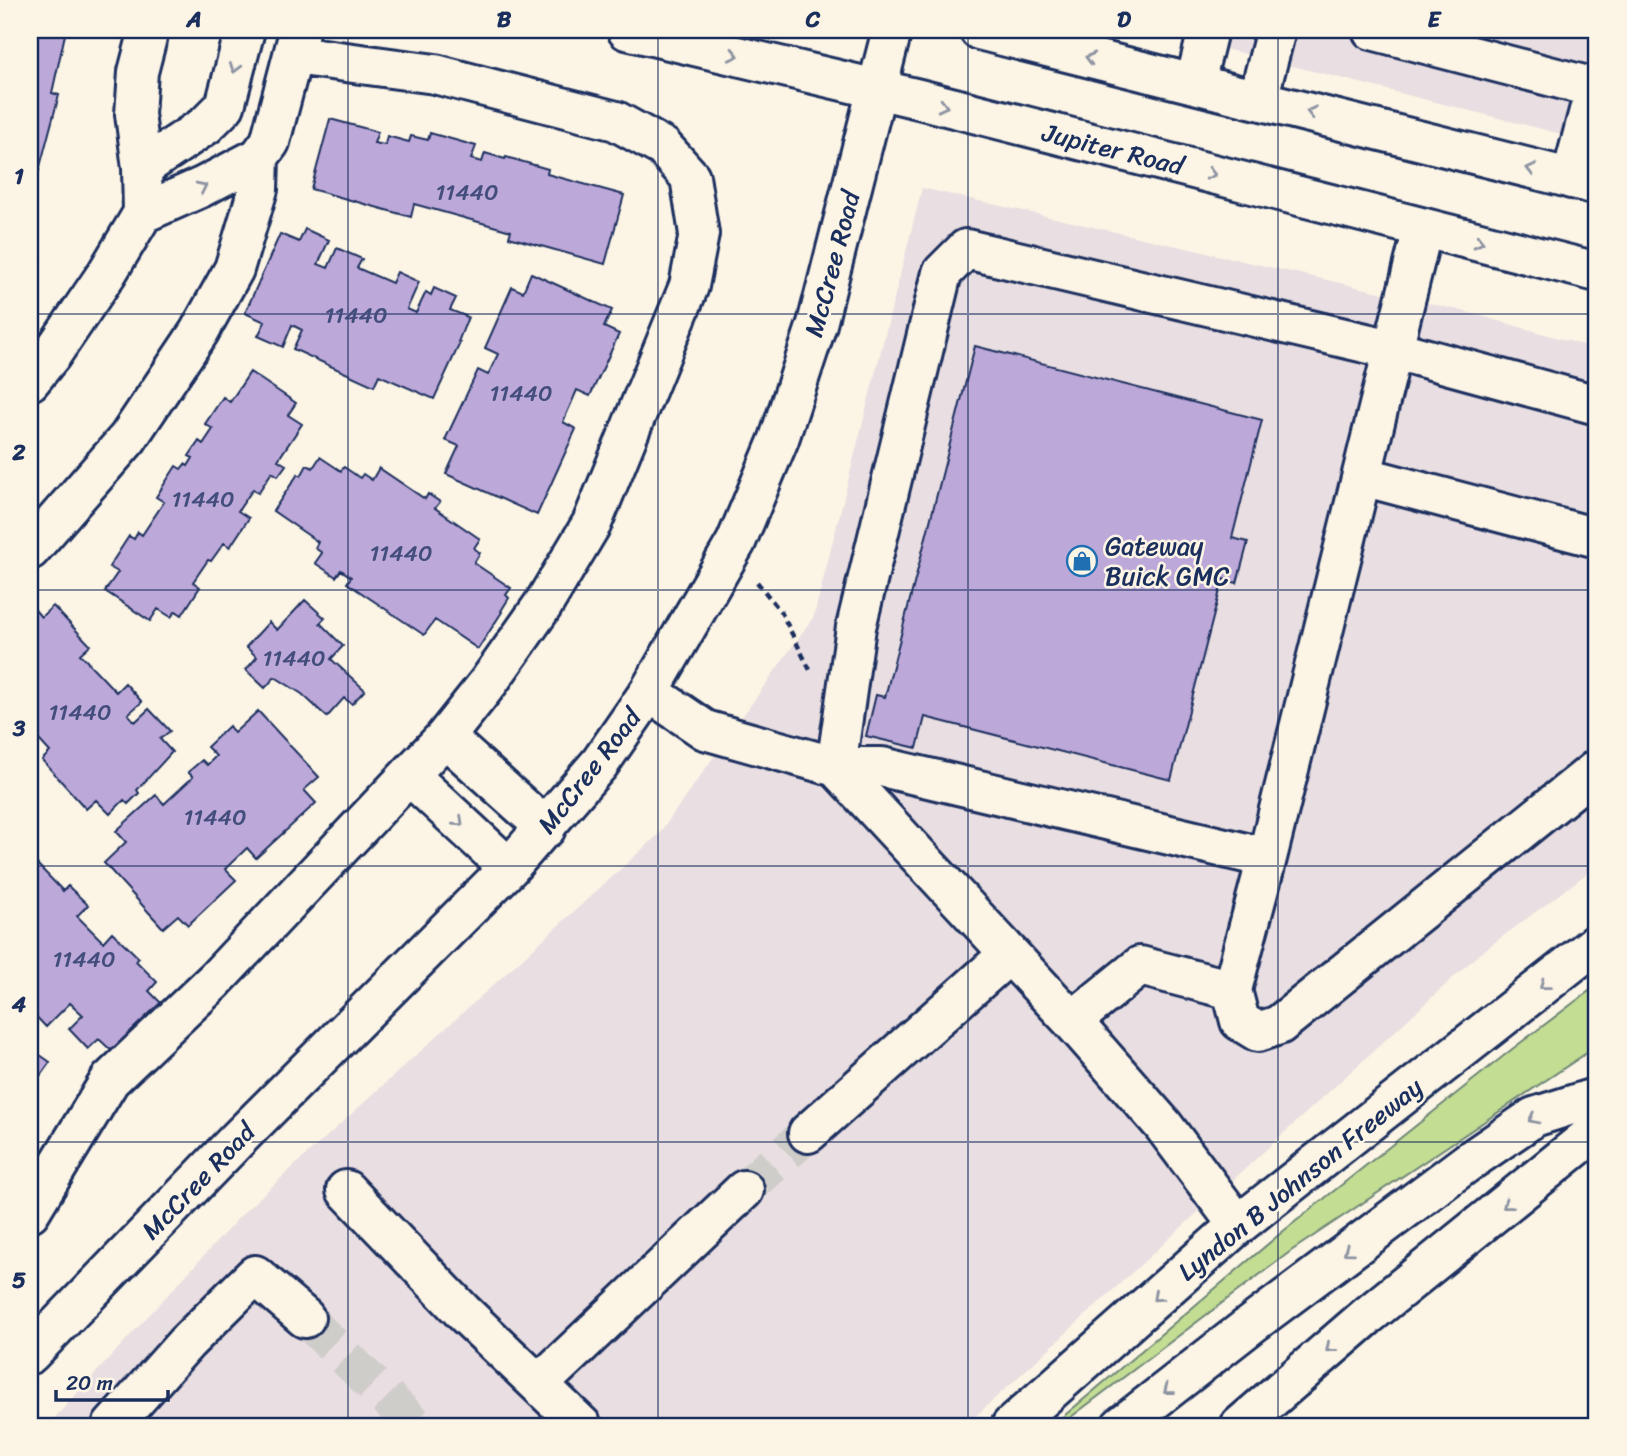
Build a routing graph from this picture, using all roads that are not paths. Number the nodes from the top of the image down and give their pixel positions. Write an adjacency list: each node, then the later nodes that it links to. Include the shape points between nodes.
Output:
1 (149, 30): 18 (main road, via 138,72 135,114)
2 (245, 30): 15 (main road, one-way to 15)
3 (627, 30): 13 (main road, Jupiter Road, one-way to 13)
4 (892, 30): 13 (main road, McCree Road)
5 (979, 30): 9 (main road)
6 (1208, 30): 11 (main road)
7 (1276, 30): 14 (main road)
8 (1372, 30): 12 (main road)
9 (1041, 37): 11 (main road, one-way to 9)
10 (297, 42): 16 (main road); 30 (main road, via 616,121 663,147 690,177 699,234 689,286 592,523 543,606)
11 (1195, 83): 14 (main road)
12 (1597, 86): 19 (main road)
13 (877, 89): 21 (main road, Jupiter Road, one-way to 21); 29 (main road, McCree Road, via 817,324 779,439 736,542)
14 (1258, 99): 19 (main road, one-way to 14)
15 (225, 106): 16 (main road); 18 (main road, via 206,125)
16 (276, 122): 17 (main road)
17 (259, 157): 20 (main road, one-way to 17); 28 (main road, via 258,189 234,269 199,332 128,439)
18 (142, 168): 20 (main road)
19 (1584, 182)
20 (144, 213): 24 (main road)
21 (1423, 228): 22 (main road, Jupiter Road, one-way to 22); 23 (main road)
22 (1597, 272)
23 (1391, 349): 25 (main road); 26 (main road); 31 (main road, via 966,249 942,274 856,628)
24 (30, 382)
25 (1597, 405)
26 (1363, 476): 27 (main road); 35 (main road)
27 (1597, 538)
28 (30, 550)
29 (649, 692): 31 (main road, via 705,730); 34 (main road, McCree Road, via 600,763)
30 (445, 737): 33 (main road); 34 (main road)
31 (836, 767): 35 (main road, via 882,767); 38 (main road)
32 (1597, 769): 39 (main road, via 1279,1025 1258,1032 1240,1021)
33 (410, 775): 36 (main road, one-way to 36); 46 (main road, via 215,980 110,1080)
34 (546, 828): 36 (main road, McCree Road)
35 (1267, 859): 39 (main road)
36 (509, 868): 49 (main road, McCree Road)
37 (1597, 943): 47 (main road, Lyndon B Johnson Freeway, one-way to 47)
38 (1009, 954): 40 (main road); 43 (main road)
39 (1232, 990): 40 (main road, via 1140,966)
40 (1072, 1021): 47 (main road, via 1163,1125)
41 (1597, 1097): 54 (main road, one-way to 54, via 1534,1117 1468,1162)
42 (1597, 1130): 55 (main road, one-way to 55)
43 (808, 1133)
44 (346, 1190): 50 (main road)
45 (744, 1190): 50 (main road)
46 (30, 1212)
47 (1238, 1224): 53 (main road, Lyndon B Johnson Freeway, one-way to 53)
48 (305, 1318): 51 (main road, via 255,1275)
49 (30, 1354)
50 (539, 1384): 52 (main road)
51 (112, 1426)
52 (582, 1426)
53 (1011, 1426)
54 (1121, 1426)
55 (1240, 1426)

